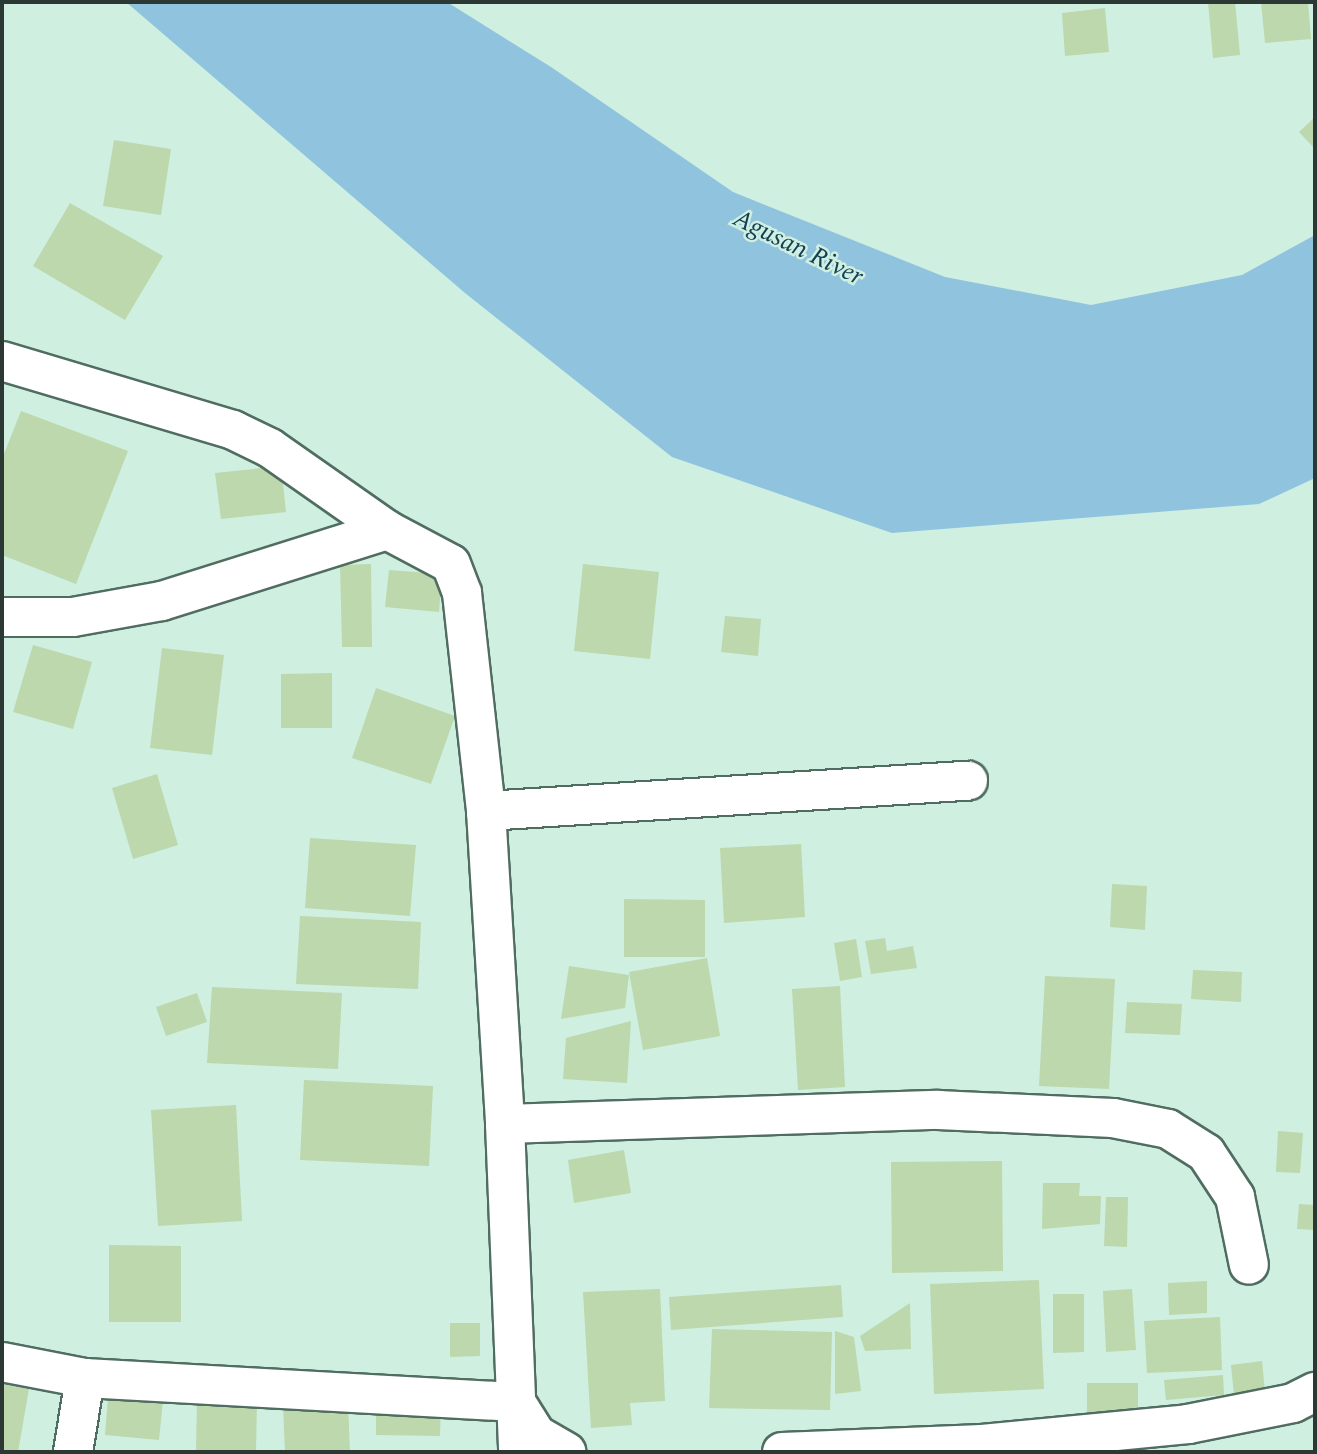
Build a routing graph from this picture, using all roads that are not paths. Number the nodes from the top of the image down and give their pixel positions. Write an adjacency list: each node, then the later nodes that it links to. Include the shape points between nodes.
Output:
1 (2, 361): 2 (street, via 233,430 270,448)
2 (387, 530): 3 (street, via 162,601 73,617); 5 (street, via 451,564 462,593)
3 (2, 617)
4 (968, 781): 5 (street)
5 (486, 811): 6 (street)
6 (505, 1125): 7 (street, via 938,1110 1113,1118 1157,1126 1206,1153 1235,1197); 11 (street)
7 (1250, 1265)
8 (2, 1362): 9 (street)
9 (85, 1378): 11 (street); 12 (street)
10 (1315, 1392): 15 (street, via 1293,1403 1188,1424 982,1444)
11 (516, 1402): 13 (street); 14 (street, via 537,1435)
12 (73, 1452)
13 (518, 1452)
14 (566, 1452)
15 (782, 1452)

